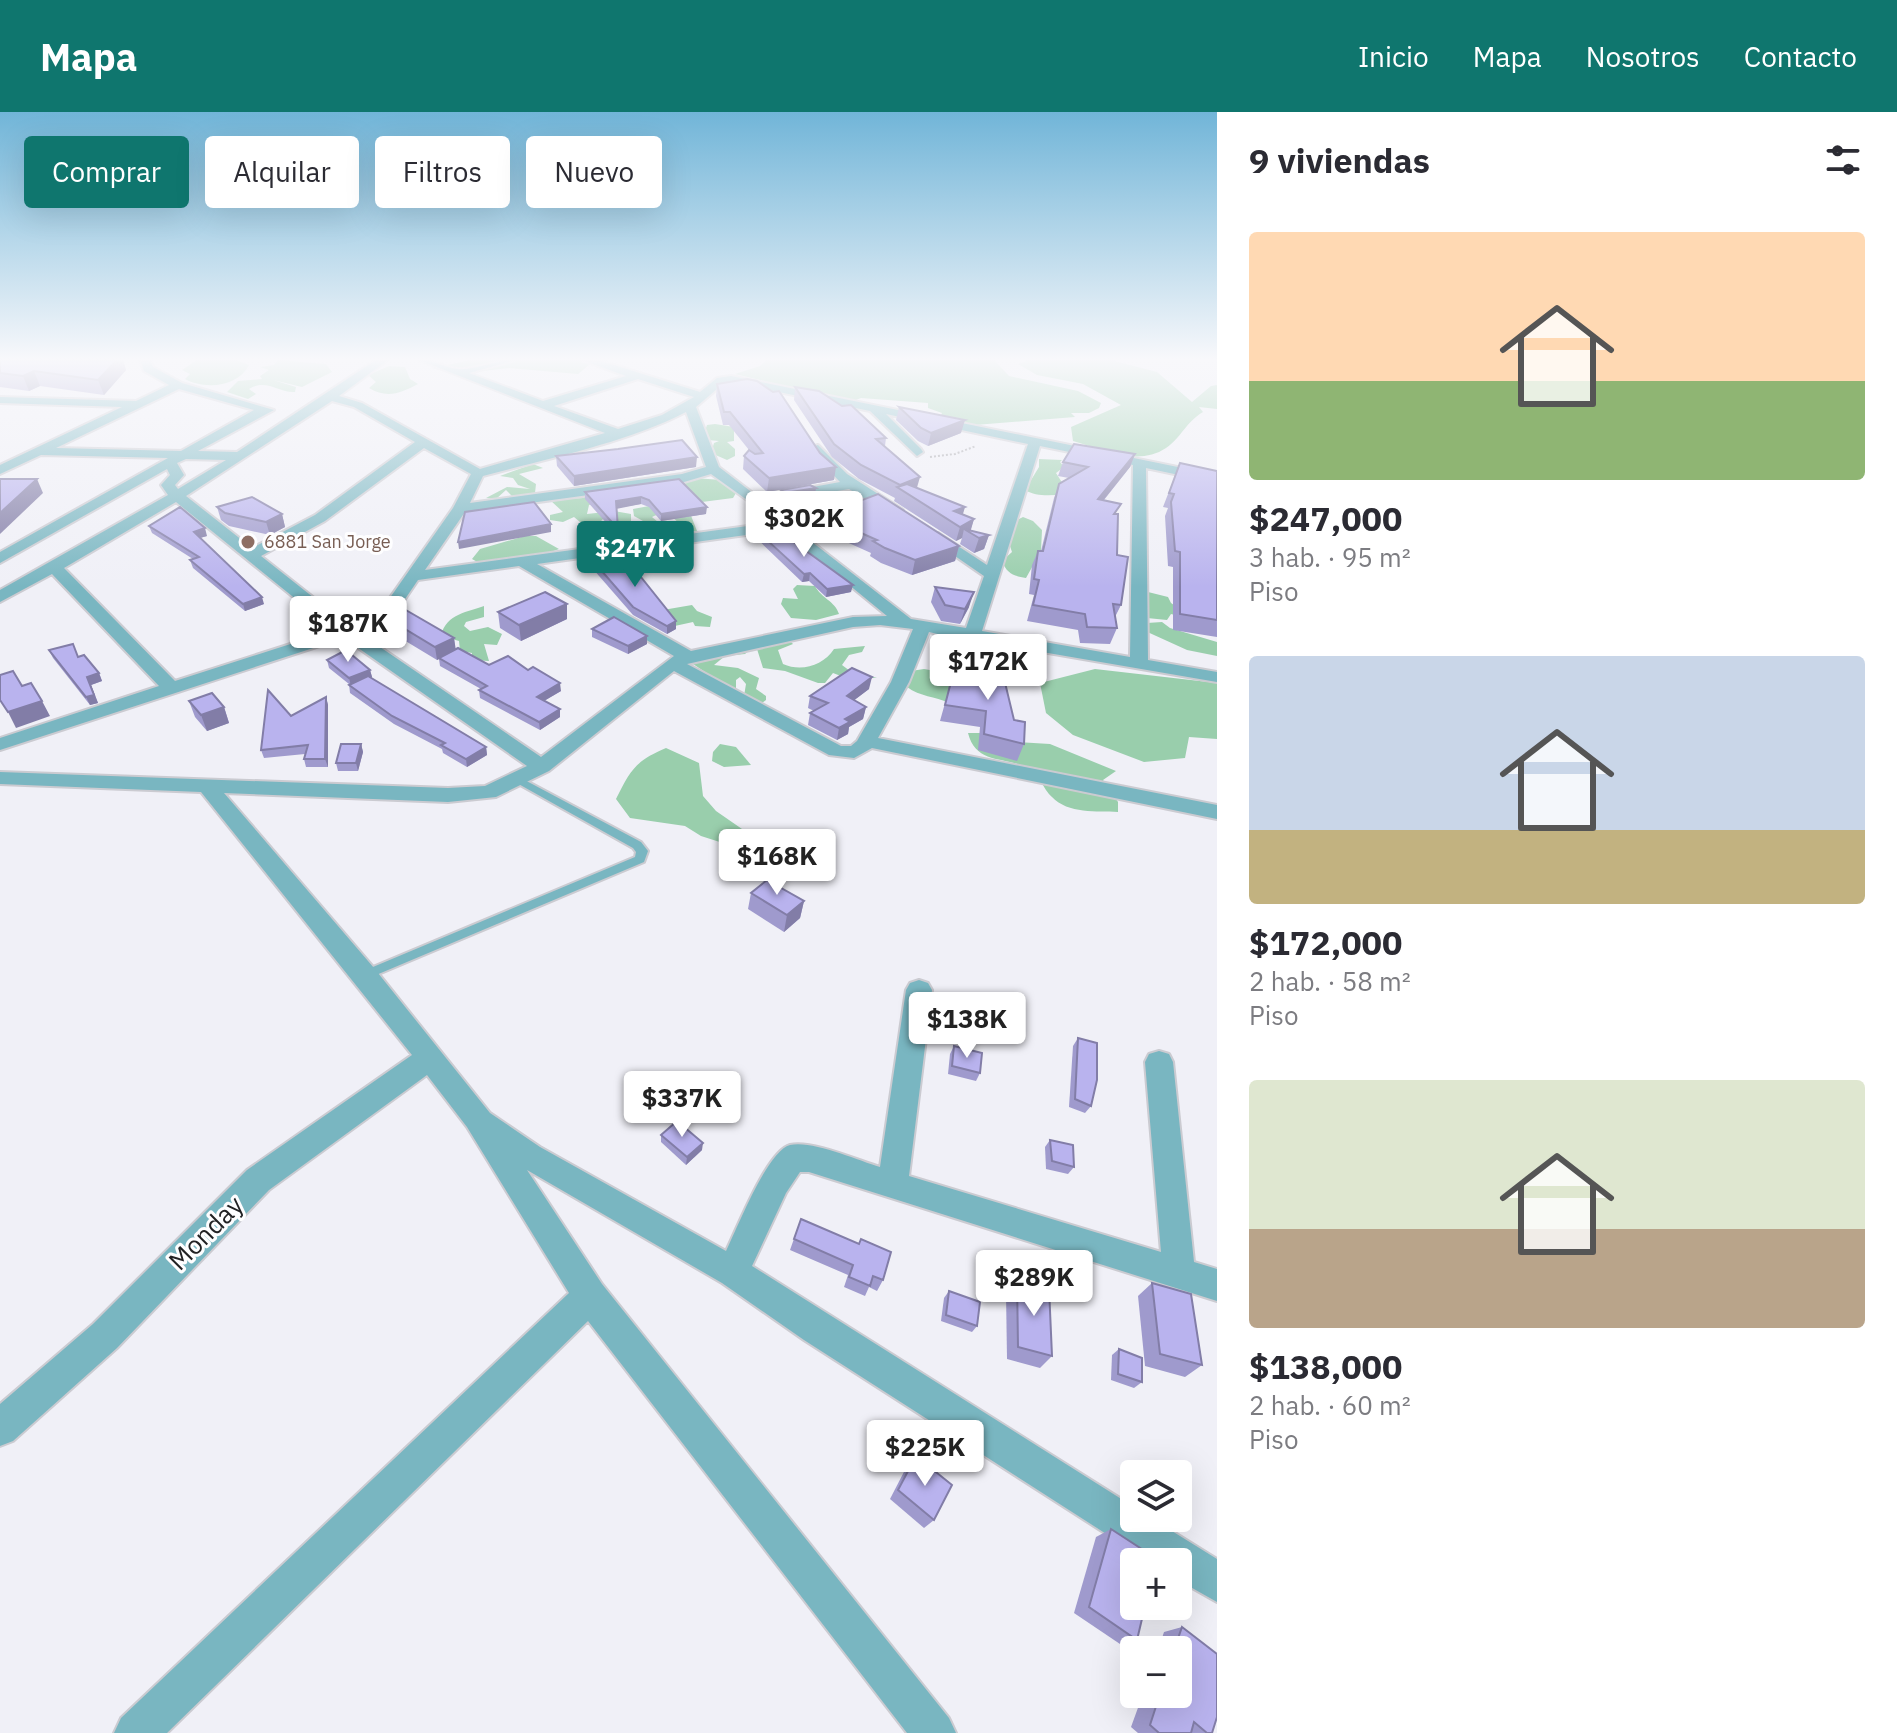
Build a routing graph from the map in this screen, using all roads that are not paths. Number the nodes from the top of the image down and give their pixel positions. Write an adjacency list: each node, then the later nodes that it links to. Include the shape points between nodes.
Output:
1 (73, 436): 13 (street)
2 (216, 436): 17 (street)
3 (270, 436): 15 (street)
4 (415, 436): 10 (street)
5 (608, 436): 21 (street)
6 (701, 436): 19 (street)
7 (901, 436): 14 (street)
8 (1007, 436): 11 (street)
9 (807, 437): 23 (street, via 825,462)
10 (425, 441): 21 (street); 28 (street, via 320,518)
11 (1035, 441): 18 (street); 32 (street)
12 (15, 450): 13 (street)
13 (39, 451): 16 (street); 17 (street); 20 (street)
14 (917, 452)
15 (237, 456): 17 (street); 24 (street)
16 (0, 457)
17 (176, 458): 24 (street, via 177,475 168,485); 29 (street)
18 (1139, 464): 22 (street); 40 (street)
19 (713, 469): 25 (street); 26 (street, via 684,478)
20 (0, 470)
21 (478, 473): 26 (street)
22 (1217, 479)
23 (852, 484): 25 (street); 32 (street)
24 (175, 494): 28 (street); 31 (street)
25 (756, 501): 27 (street)
26 (460, 508): 33 (street)
27 (785, 525): 30 (street); 36 (street)
28 (249, 556): 37 (street)
29 (0, 558)
30 (523, 562): 33 (street); 39 (street)
31 (55, 568): 34 (street); 42 (street)
32 (992, 575): 38 (street)
33 (415, 576): 37 (street, via 393,605)
34 (8, 587): 35 (street)
35 (0, 597)
36 (914, 625): 38 (street); 39 (street, via 853,622); 43 (street, via 900,682)
37 (346, 632): 42 (street); 45 (street)
38 (972, 637): 40 (street)
39 (681, 660): 43 (street, via 836,751 852,753); 45 (street)
40 (1139, 664): 41 (street)
41 (1217, 677)
42 (171, 688): 44 (street)
43 (867, 741): 49 (street)
44 (0, 744)
45 (542, 767): 47 (street)
46 (0, 778): 48 (street)
47 (519, 780): 48 (street, via 489,792 448,795); 50 (lane, via 637,845 640,859)
48 (206, 785): 50 (street)
49 (1217, 812)
50 (365, 975): 52 (street)
51 (919, 990): 55 (street)
52 (429, 1058): 54 (street); 60 (street, Monday, via 258,1180 105,1336)
53 (1159, 1062): 57 (street)
54 (477, 1118): 56 (street, via 530,1156); 59 (street)
55 (892, 1187): 56 (street, via 792,1158); 57 (street)
56 (733, 1272): 61 (street)
57 (1179, 1274): 58 (street)
58 (1217, 1285)
59 (590, 1296): 62 (street); 63 (street)
60 (0, 1428)
61 (1217, 1582)
62 (927, 1730)
63 (136, 1733)

